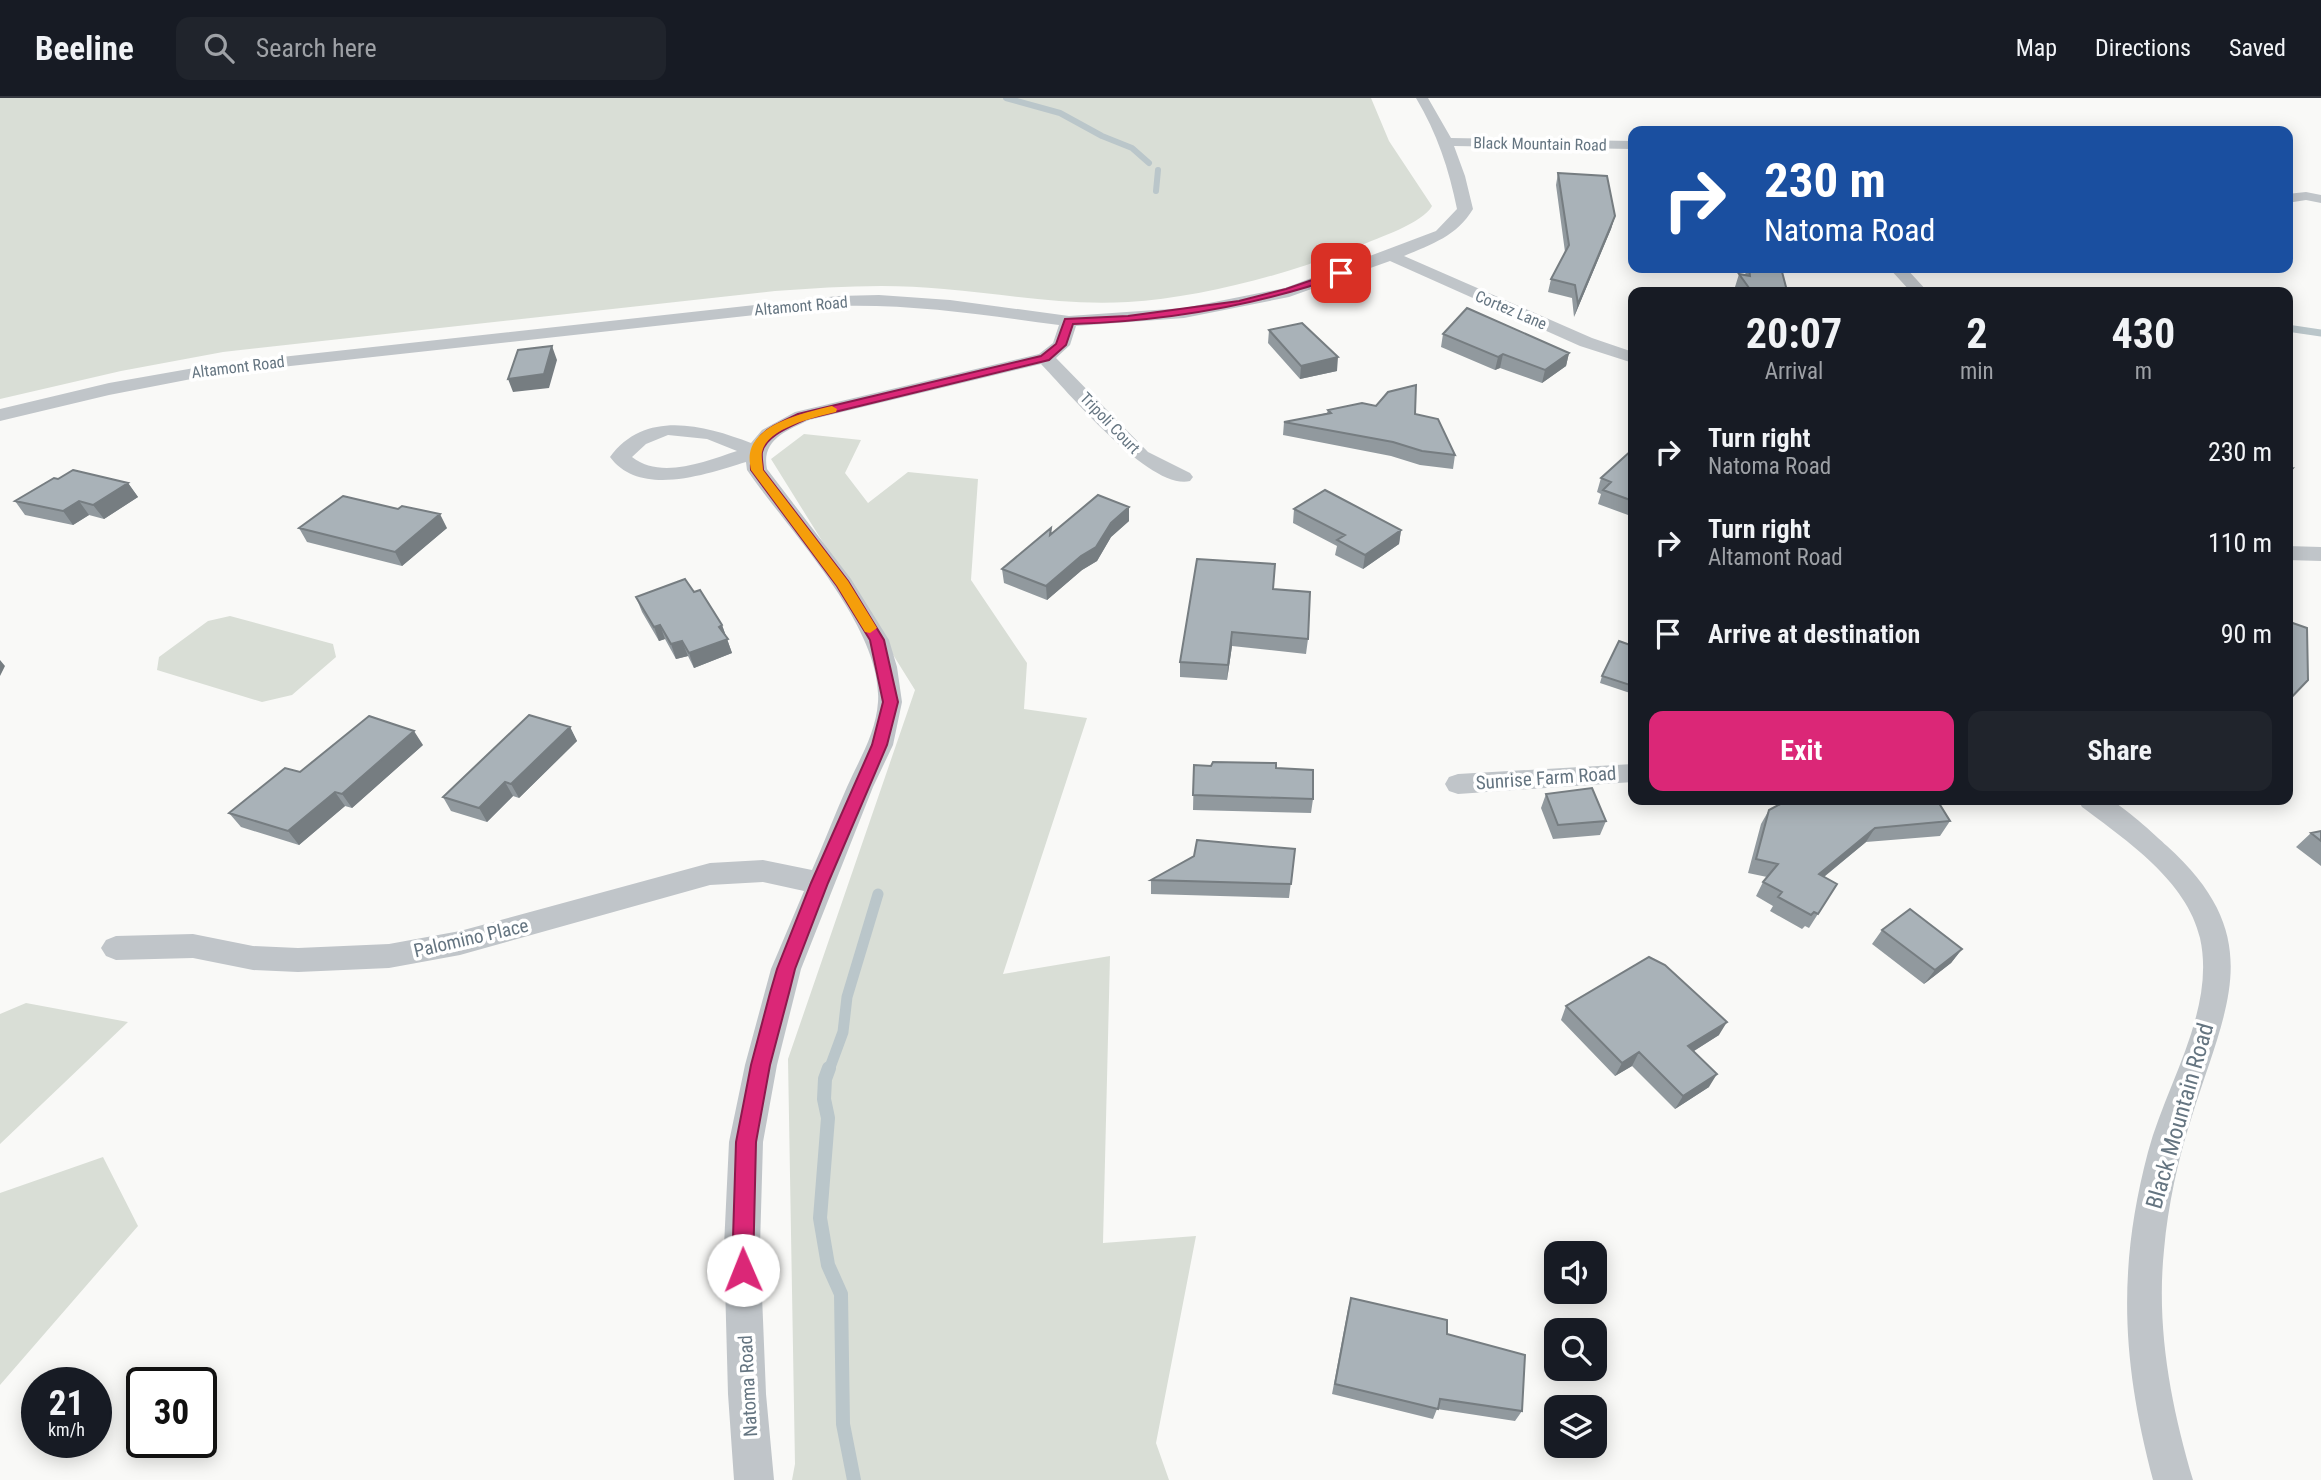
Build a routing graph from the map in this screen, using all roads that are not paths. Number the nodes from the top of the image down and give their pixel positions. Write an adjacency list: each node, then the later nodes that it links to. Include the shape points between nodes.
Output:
1 (1422, 98): 2 (street, Altamont Road)
2 (1447, 142): 3 (street, Black Mountain Road); 6 (street, Altamont Road, via 1465,209 1442,234)
3 (1628, 145)
4 (2293, 198): 5 (street)
5 (2321, 199)
6 (1392, 255): 9 (street, Altamont Road, via 1289,292 1239,304 1128,319); 10 (street, Cortez Lane)
7 (1902, 273): 8 (street)
8 (1915, 287)
9 (1069, 321): 11 (street, via 1061,345); 12 (street, Altamont Road, via 938,304 838,301 217,369)
10 (1628, 356)
11 (1045, 358): 13 (street, via 802,416 777,428); 14 (street, Tripoli Court, via 1141,456)
12 (0, 415)
13 (756, 452): 13 (street, via 711,434 666,429 639,440 621,457 630,468 655,474 695,470); 20 (street, Natoma Road, via 757,470 836,574 877,640 890,702 880,745)
14 (1183, 477)
15 (2293, 553): 16 (street)
16 (2321, 554)
17 (1628, 773): 18 (street, Sunrise Farm Road)
18 (1458, 784)
19 (2097, 805): 23 (street, Black Mountain Road, via 2172,867 2214,934 2218,958 2218,989 2174,1118 2142,1274 2149,1363)
20 (820, 883): 21 (street, Palomino Place, via 763,871 710,874 460,943 389,956 298,960 253,958 193,946); 22 (street, Natoma Road, via 786,969 746,1142 742,1246)
21 (116, 948)
22 (754, 1480)
23 (2173, 1480)

